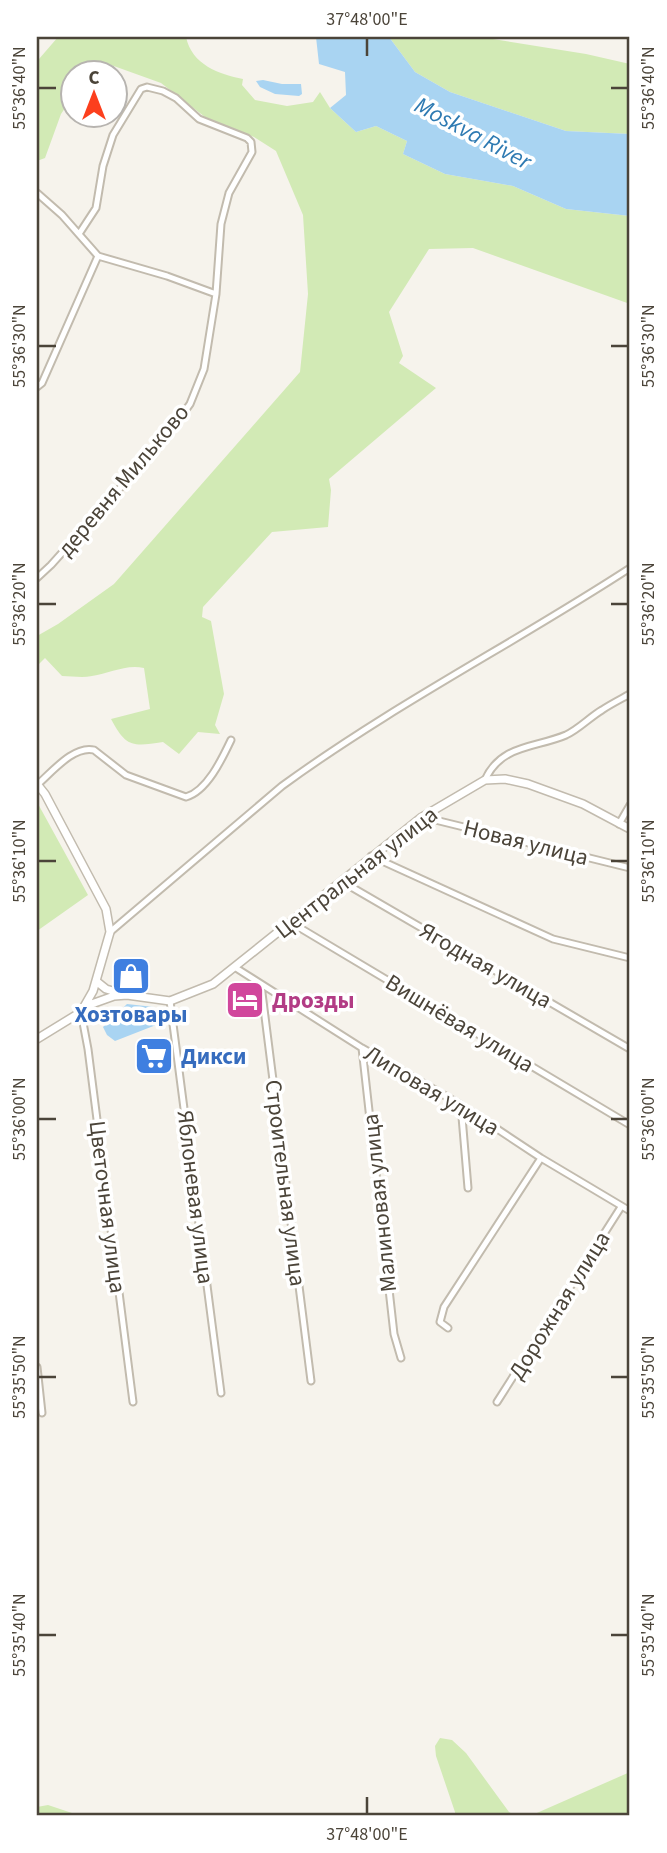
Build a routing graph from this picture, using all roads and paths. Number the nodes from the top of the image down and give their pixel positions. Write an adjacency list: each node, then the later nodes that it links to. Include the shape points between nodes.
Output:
1 (37, 193): 2 (street)
2 (79, 234): 3 (street); 4 (street, деревня Мильково, via 96,208 113,135 141,89 163,90 199,119 247,138 253,146 229,192 221,224)
3 (98, 256): 4 (street); 5 (street)
4 (216, 294): 7 (street, деревня Мильково, via 204,369 191,404)
5 (37, 387)
6 (630, 568): 20 (street, via 309,766)
7 (37, 578)
8 (630, 694): 10 (street, via 566,735 504,756)
9 (230, 740): 11 (street, via 202,787 186,797 126,775 88,748)
10 (485, 780): 13 (street, Центральная улица); 14 (street, via 528,784 583,804)
11 (37, 784): 20 (street, via 106,909)
12 (630, 805): 14 (street)
13 (422, 817): 16 (street, Центральная улица); 17 (street, Новая улица)
14 (619, 824): 15 (street)
15 (630, 829)
16 (371, 856): 18 (street, Центральная улица); 21 (street, via 553,939)
17 (630, 868)
18 (341, 880): 19 (street, Центральная улица); 30 (street, Ягодная улица)
19 (290, 922): 22 (street, Центральная улица); 32 (street, Вишнёвая улица)
20 (110, 932): 23 (street)
21 (630, 958)
22 (236, 968): 24 (street, Липовая улица); 26 (street, Центральная улица, via 214,984)
23 (96, 981): 25 (street); 27 (street)
24 (261, 985): 29 (street, Липовая улица); 40 (street, Строительная улица)
25 (127, 995): 26 (street, Центральная улица); 27 (street, Центральная улица)
26 (170, 1001): 41 (street, Яблоневая улица)
27 (83, 1009): 28 (street, Центральная улица); 42 (street, Цветочная улица)
28 (37, 1039)
29 (362, 1048): 31 (street, Липовая улица); 38 (street, Малиновая улица, via 394,1334)
30 (630, 1049)
31 (461, 1105): 33 (street, Липовая улица); 34 (street)
32 (630, 1125)
33 (541, 1158): 35 (street, Липовая улица); 37 (street, via 444,1307 440,1322)
34 (468, 1188)
35 (621, 1207): 36 (street, Липовая улица); 43 (street, Дорожная улица)
36 (630, 1210)
37 (447, 1328)
38 (401, 1358)
39 (37, 1367): 44 (street)
40 (311, 1381)
41 (221, 1393)
42 (133, 1402)
43 (498, 1402)
44 (43, 1413)

